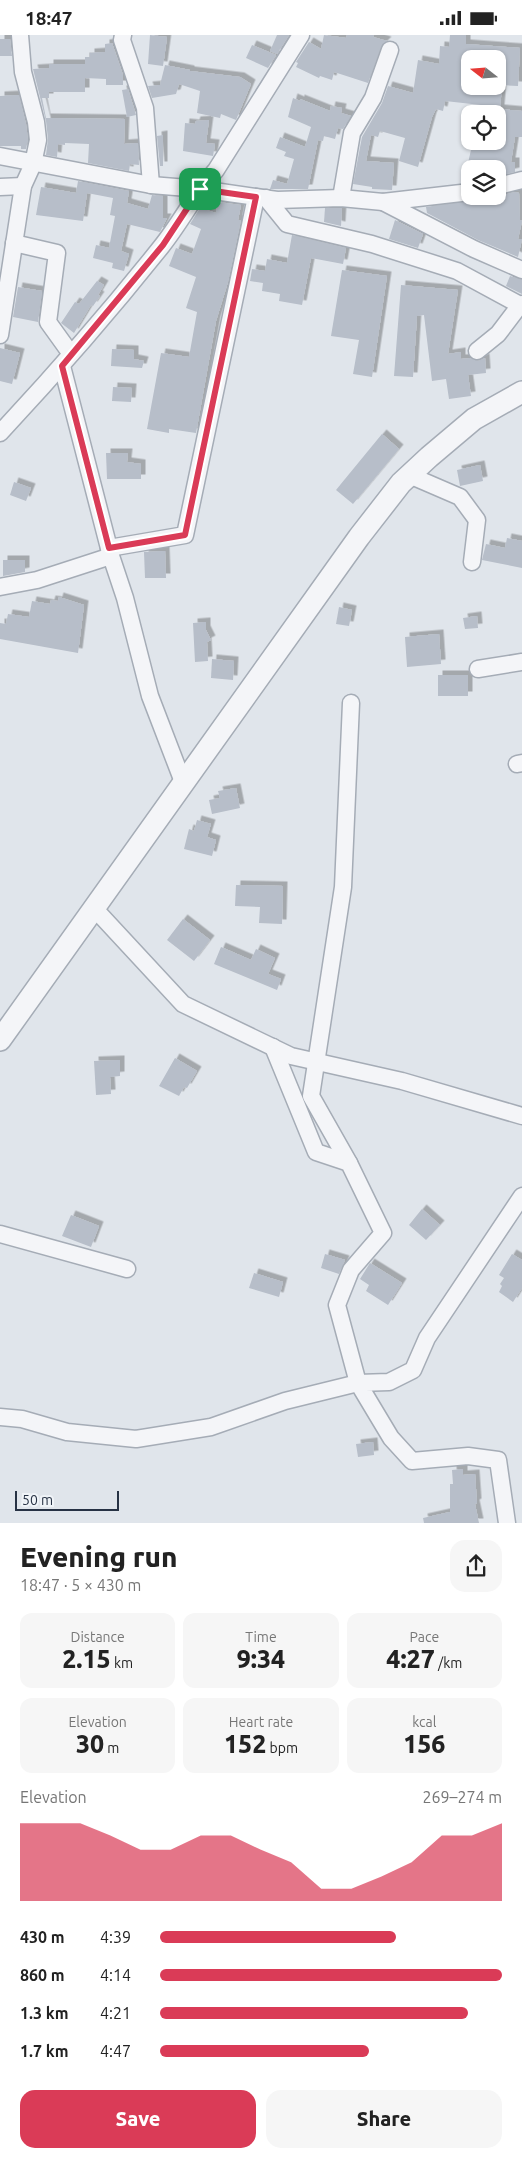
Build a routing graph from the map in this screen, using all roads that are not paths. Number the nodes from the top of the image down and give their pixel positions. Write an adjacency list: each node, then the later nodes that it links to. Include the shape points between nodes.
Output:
1 (20, 35): 6 (street, via 22,72 38,139)
2 (123, 35): 9 (street, via 145,108)
3 (301, 35): 12 (street, via 216,170)
4 (390, 50): 15 (street, via 374,98 352,133)
5 (0, 156): 6 (street)
6 (33, 164): 9 (street); 10 (street)
7 (522, 180): 8 (street)
8 (506, 184)
9 (150, 185): 12 (street)
10 (24, 186): 11 (street); 17 (street)
11 (0, 187)
12 (200, 189): 14 (street); 22 (street, via 163,245)
13 (461, 193): 16 (street)
14 (261, 198): 15 (street); 19 (street, via 286,224 372,244 457,271); 26 (street, via 185,535)
15 (341, 198): 16 (street)
16 (383, 202): 18 (street)
17 (14, 243): 20 (street); 22 (street, via 58,253 48,322)
18 (522, 270)
19 (521, 305): 21 (street, via 498,334)
20 (0, 335)
21 (477, 351)
22 (67, 360): 24 (street); 26 (street)
23 (522, 392): 25 (street, via 474,419)
24 (0, 433)
25 (409, 475): 27 (street, via 460,497 477,520); 32 (street, via 358,537)
26 (110, 552): 28 (street, via 46,577); 32 (street, via 150,696)
27 (472, 562)
28 (0, 587)
29 (522, 662): 30 (street)
30 (478, 669)
31 (351, 703): 36 (street, via 343,887)
32 (184, 782): 33 (street)
33 (94, 908): 34 (street); 35 (street, via 183,1004)
34 (0, 1040)
35 (273, 1047): 36 (street, via 291,1056); 38 (street, via 316,1152)
36 (316, 1062): 37 (street, via 402,1081); 38 (street, via 312,1096)
37 (522, 1116)
38 (349, 1163): 42 (street, via 383,1233 350,1270 337,1305)
39 (522, 1196): 42 (street, via 427,1338 413,1370 389,1382)
40 (0, 1234): 41 (street)
41 (127, 1269)
42 (358, 1383): 43 (street, via 285,1401 211,1427 136,1439 67,1432 22,1419); 44 (street, via 391,1438 412,1461 468,1456 498,1460)
43 (0, 1417)
44 (507, 1523)

